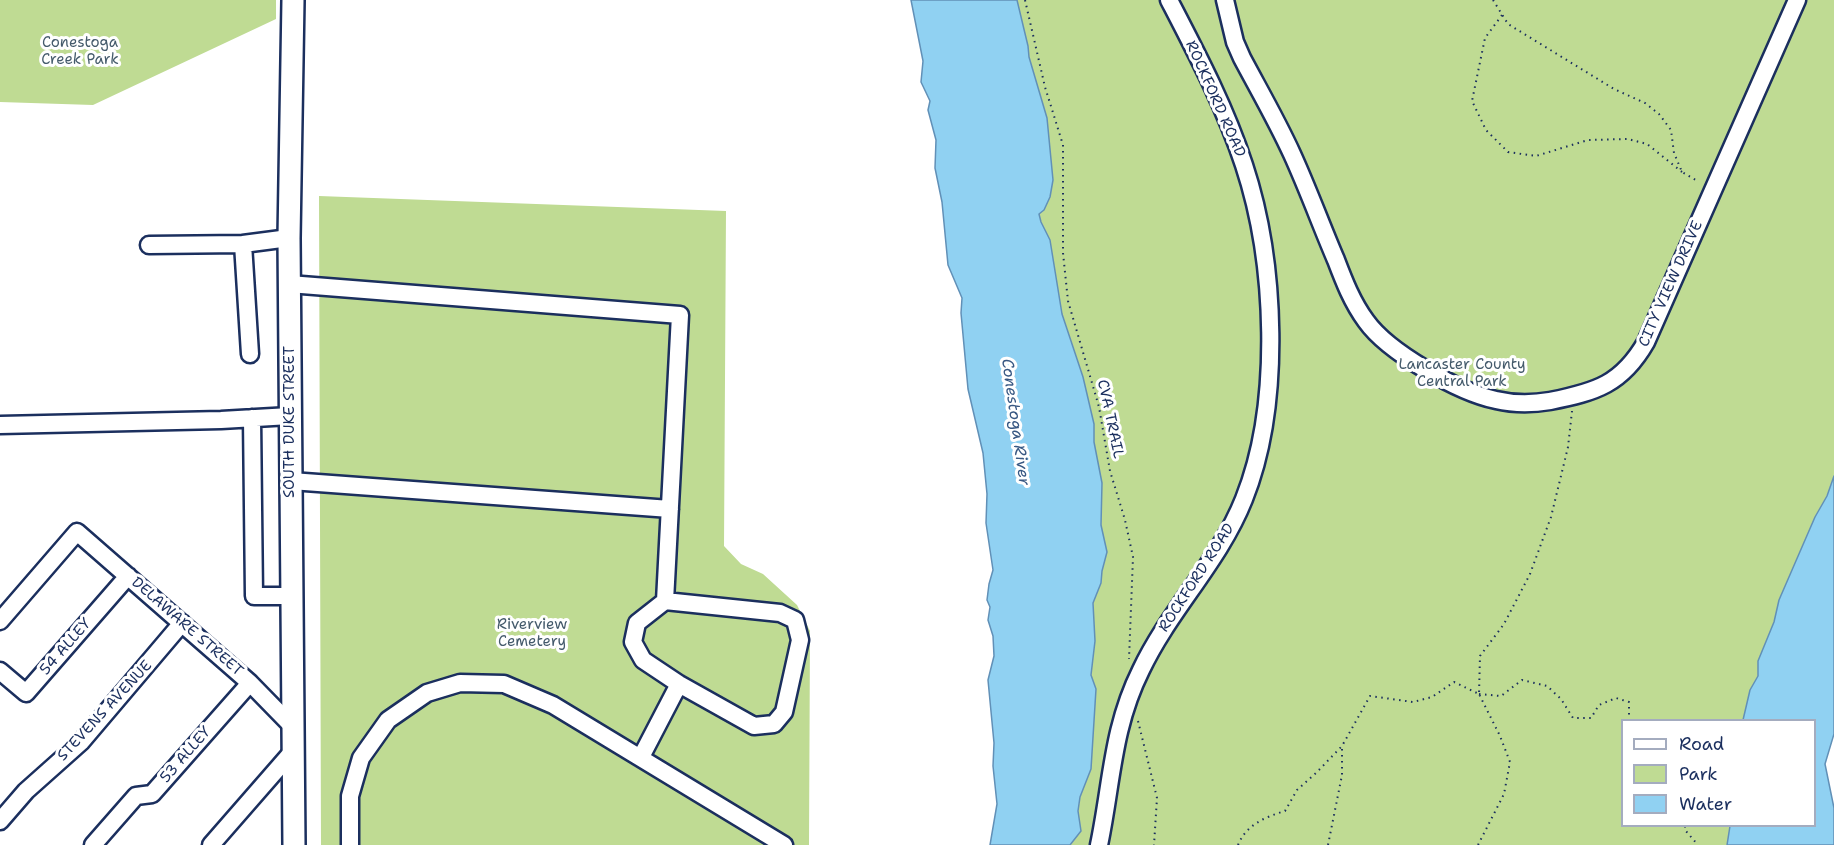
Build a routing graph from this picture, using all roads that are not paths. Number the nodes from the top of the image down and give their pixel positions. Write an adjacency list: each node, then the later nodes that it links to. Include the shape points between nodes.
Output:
1 (293, 0): 5 (main road, SOUTH DUKE STREET)
2 (1169, 0): 32 (street, ROCKFORD ROAD, via 1215,91 1247,178 1267,281 1269,380 1261,441 1244,499 1228,534 1153,646 1131,692 1118,729)
3 (1225, 0): 4 (street, CITY VIEW DRIVE, via 1235,42 1292,153 1351,296 1367,323 1410,361 1468,391 1494,400 1542,402 1573,396 1614,380 1636,359)
4 (1797, 0)
5 (289, 238): 6 (street); 8 (main road, SOUTH DUKE STREET)
6 (243, 244): 7 (street); 9 (street)
7 (149, 245)
8 (289, 284): 10 (main road, SOUTH DUKE STREET); 14 (street, via 680,315)
9 (250, 354)
10 (290, 416): 11 (street); 13 (main road, SOUTH DUKE STREET)
11 (252, 418): 12 (street); 16 (street, via 255,596)
12 (0, 425)
13 (291, 481): 14 (street); 16 (main road, SOUTH DUKE STREET)
14 (670, 508): 17 (street)
15 (128, 576): 18 (street, DELAWARE STREET, via 77,532); 19 (street, DELAWARE STREET); 20 (street, 54 ALLEY, via 26,693)
16 (291, 596): 23 (main road, SOUTH DUKE STREET)
17 (665, 601): 22 (street, via 637,623 633,642 643,660); 22 (street, via 780,613 795,621 800,640 784,712 774,724 754,726)
18 (0, 621)
19 (182, 623): 21 (street, DELAWARE STREET); 26 (street, STEVENS AVENUE, via 81,742 26,791)
20 (0, 671)
21 (250, 682): 23 (street, DELAWARE STREET); 27 (street, 53 ALLEY, via 152,794 136,796)
22 (679, 684): 25 (street)
23 (292, 726): 24 (main road, SOUTH DUKE STREET)
24 (292, 751): 28 (street); 29 (main road, SOUTH DUKE STREET)
25 (641, 757): 30 (street, via 554,705 504,684 460,683 427,693 387,720 361,758 350,796); 31 (street)
26 (0, 821)
27 (93, 845)
28 (211, 845)
29 (294, 845)
30 (350, 845)
31 (784, 845)
32 (1099, 845)

